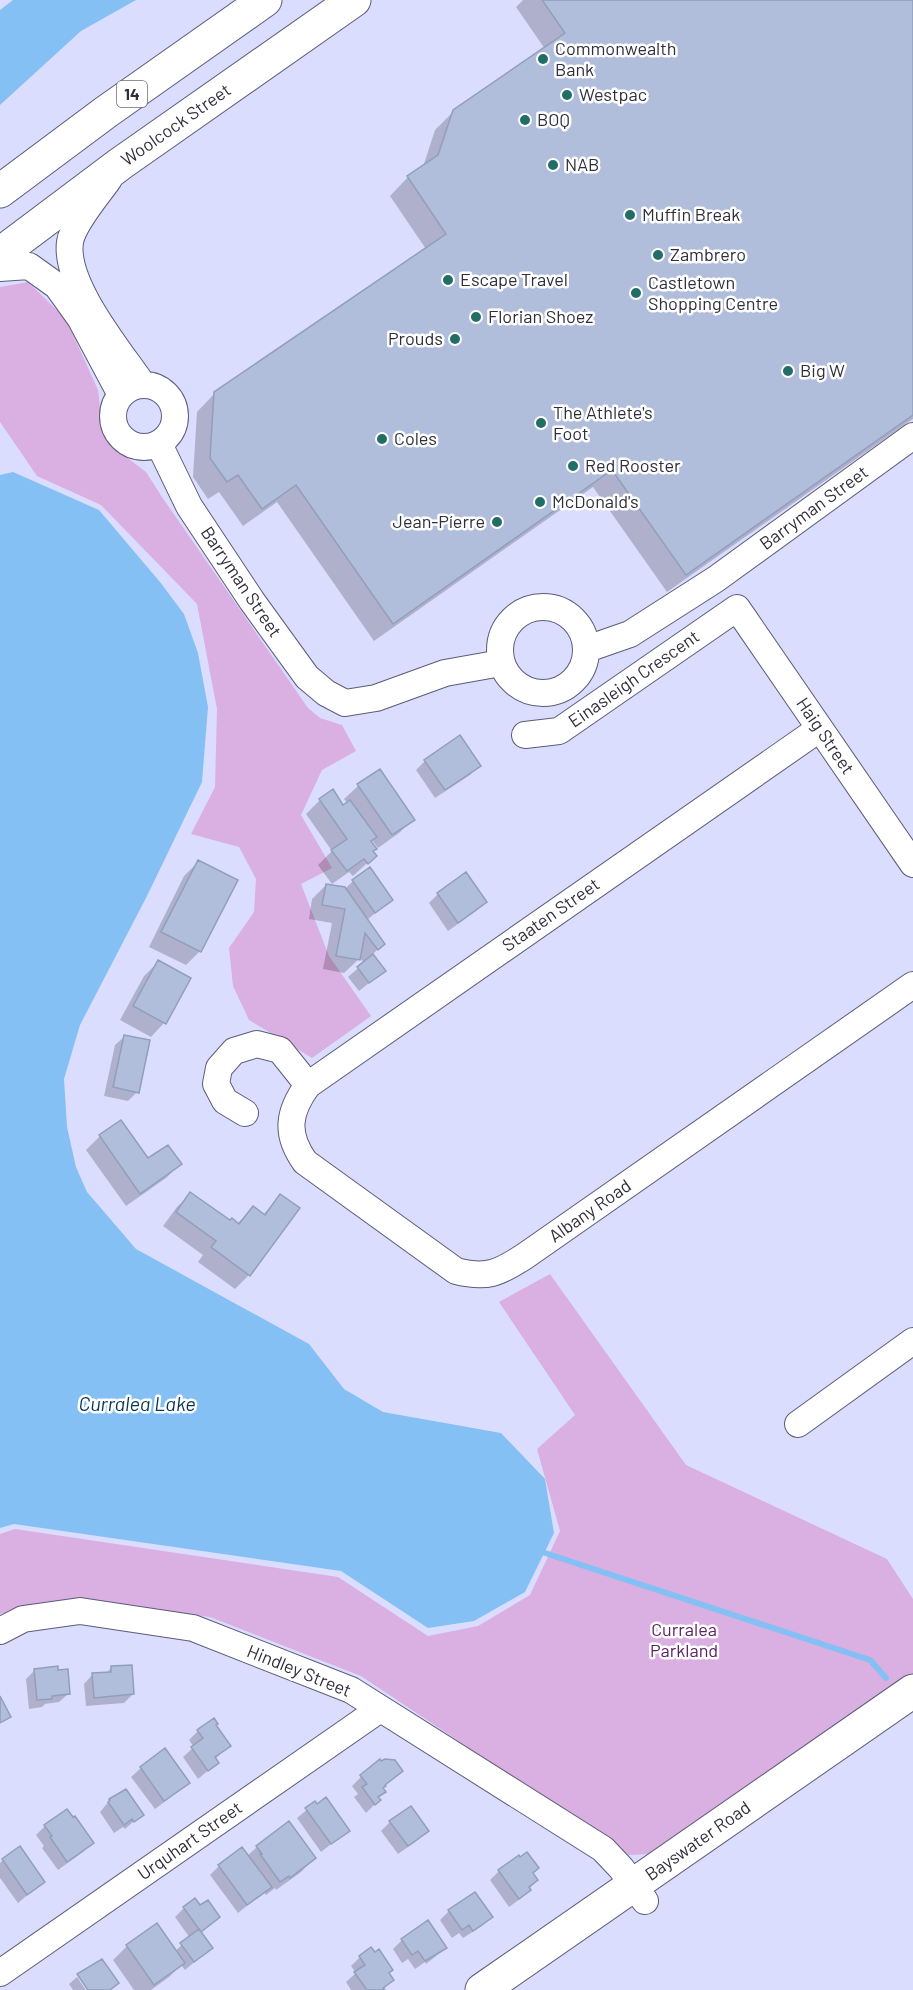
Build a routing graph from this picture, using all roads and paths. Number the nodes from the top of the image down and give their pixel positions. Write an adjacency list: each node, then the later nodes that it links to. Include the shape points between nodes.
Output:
1 (265, 0): 4 (main road, 14)
2 (354, 0): 3 (main road, Woolcock Street)
3 (120, 164): 5 (main road, Woolcock Street); 7 (street, via 79,222 70,240 70,256 83,294 109,336)
4 (0, 191)
5 (0, 254)
6 (0, 268): 7 (street, via 29,266 57,285)
7 (132, 390): 9 (street, via 152,385 172,402 172,430); 9 (street, via 115,405 114,426 128,443 138,447)
8 (913, 436): 10 (street, Barryman Street)
9 (159, 444): 13 (street, Barryman Street, via 189,506 307,676 326,693 345,703 376,698 445,673)
10 (716, 579): 12 (street, Einasleigh Crescent, via 630,634)
11 (737, 608): 14 (street, Haig Street); 15 (street, Einasleigh Crescent, via 559,731)
12 (587, 649): 13 (street, via 580,674 570,685 553,693 537,694 519,687); 13 (street, via 578,624 565,612 540,607 525,611 510,622 502,636)
13 (501, 663)
14 (819, 729): 16 (street, Haig Street); 18 (street, Staaten Street)
15 (525, 735)
16 (913, 864)
17 (913, 985): 19 (street, Albany Road, via 525,1256 488,1275 456,1271 305,1162 295,1147)
18 (308, 1085): 19 (street, Staaten Street); 20 (street, via 280,1050 257,1044 234,1051 219,1068 216,1084 225,1101)
19 (292, 1110)
20 (244, 1113)
21 (913, 1341): 22 (street)
22 (798, 1424)
23 (0, 1631): 25 (street, Hindley Street, via 23,1619 80,1611 193,1628 351,1690)
24 (913, 1691): 27 (main road, Bayswater Road)
25 (380, 1709): 27 (street, Hindley Street, via 603,1849); 28 (street, Urquhart Street)
26 (913, 1713): 27 (main road, Bayswater Road)
27 (639, 1894): 29 (main road, Bayswater Road); 30 (main road, Bayswater Road)
28 (0, 1973)
29 (482, 1990)
30 (517, 1990)

